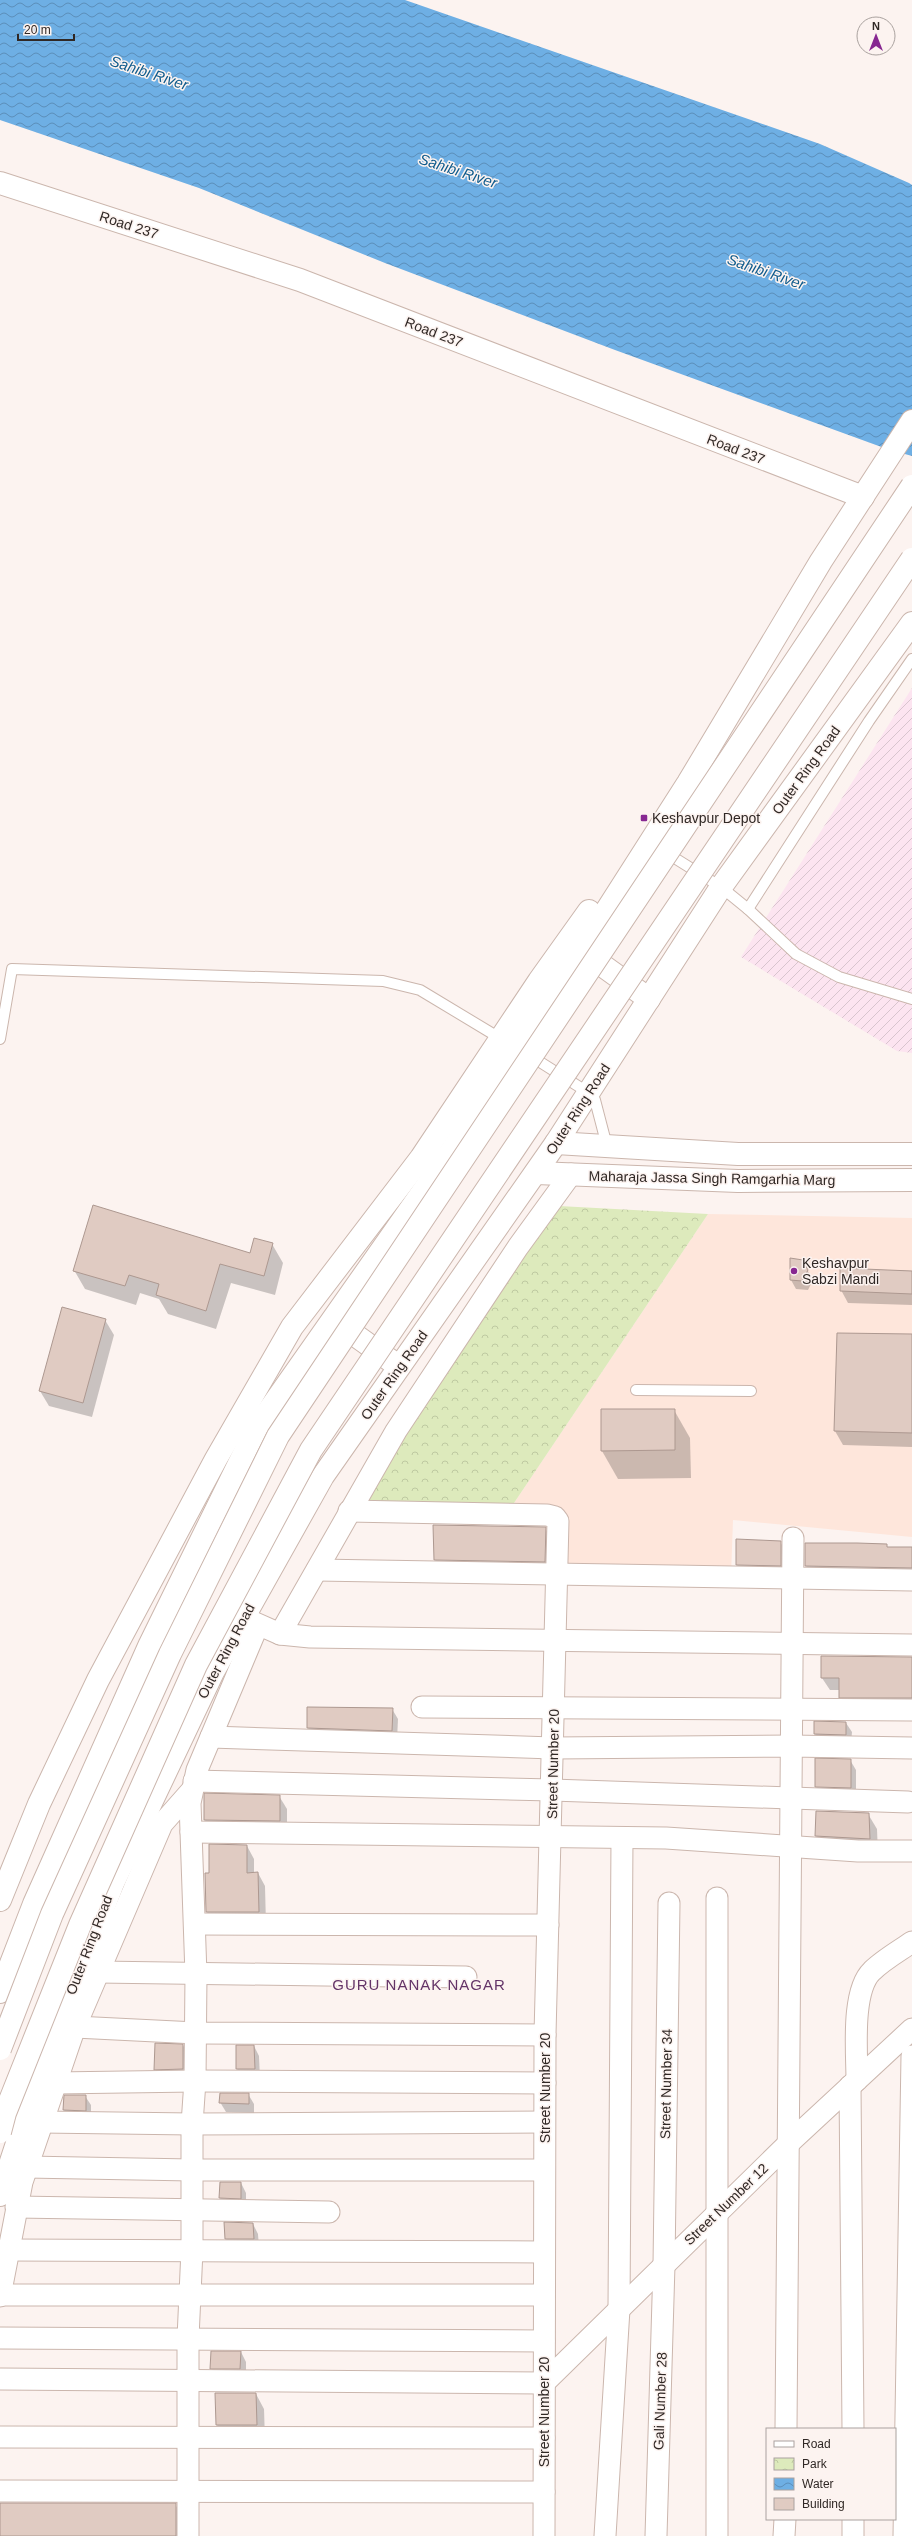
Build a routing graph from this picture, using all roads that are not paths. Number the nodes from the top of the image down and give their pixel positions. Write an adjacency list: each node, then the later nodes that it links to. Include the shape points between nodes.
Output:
1 (0, 184): 4 (street, Road 237, via 300,280)
2 (912, 421): 4 (street)
3 (912, 486): 72 (street, bridge, via 278,1436 170,1654 62,1892)
4 (862, 497): 8 (street)
5 (912, 559): 81 (street, Outer Ring Road, bridge, via 311,1450 196,1665 80,1925 5,2113)
6 (912, 623): 10 (street, Outer Ring Road)
7 (912, 658): 11 (lane)
8 (688, 783): 9 (street); 16 (street, via 670,798)
9 (651, 842): 10 (lane); 12 (street)
10 (721, 887): 11 (lane); 13 (street, Outer Ring Road)
11 (748, 909): 14 (lane, via 796,954 839,977)
12 (581, 950): 13 (street); 16 (street)
13 (649, 999): 17 (street, Outer Ring Road)
14 (912, 999)
15 (0, 1039): 16 (lane, via 12,969 383,981 420,990)
16 (509, 1044): 17 (lane); 26 (street, via 452,1150); 59 (street, via 292,1327 216,1459 98,1680 39,1804)
17 (589, 1093): 18 (street, Outer Ring Road); 19 (lane, via 595,1100)
18 (556, 1143): 19 (street, Maharaja Jassa Singh Ramgarhia Marg); 22 (street, Outer Ring Road)
19 (607, 1146): 20 (street, Maharaja Jassa Singh Ramgarhia Marg)
20 (738, 1154): 21 (street, Maharaja Jassa Singh Ramgarhia Marg); 25 (street)
21 (912, 1154)
22 (536, 1173): 23 (street, Maharaja Jassa Singh Ramgarhia Marg); 27 (street, Outer Ring Road)
23 (571, 1174): 25 (street, Maharaja Jassa Singh Ramgarhia Marg); 30 (street, via 456,1339 396,1431)
24 (912, 1180): 25 (street, Maharaja Jassa Singh Ramgarhia Marg)
25 (738, 1181)
26 (333, 1319): 27 (street); 67 (street, via 250,1441 150,1644 34,1904)
27 (399, 1367): 36 (street, Outer Ring Road, via 323,1476)
28 (636, 1390): 29 (lane)
29 (751, 1391)
30 (349, 1511): 32 (street); 33 (street, Street Number 20, via 555,1517 558,1521)
31 (793, 1538): 34 (street)
32 (317, 1570): 33 (street); 37 (street)
33 (557, 1576): 34 (street); 38 (street, Street Number 20)
34 (792, 1578): 35 (street); 39 (street)
35 (912, 1580)
36 (250, 1621): 37 (street); 45 (street); 86 (street, Outer Ring Road, via 213,1672 113,1883 47,2052)
37 (280, 1634): 38 (street, via 310,1637)
38 (555, 1640): 39 (street); 42 (street, Street Number 20)
39 (791, 1644): 40 (street); 43 (street)
40 (912, 1645)
41 (422, 1707): 42 (street)
42 (554, 1707): 43 (street); 47 (street, Street Number 20)
43 (791, 1708): 44 (street); 46 (street)
44 (912, 1710)
45 (211, 1737): 47 (street); 49 (street)
46 (791, 1746): 47 (street); 48 (street); 51 (street)
47 (553, 1748): 50 (street, Street Number 20)
48 (912, 1748)
49 (193, 1786): 50 (street); 53 (street); 64 (street, via 162,1824)
50 (552, 1790): 51 (street); 54 (street, Street Number 20)
51 (791, 1800): 52 (street); 56 (street)
52 (908, 1802)
53 (191, 1832): 54 (street); 61 (street)
54 (551, 1837): 55 (street); 62 (street, Street Number 20)
55 (622, 1838): 56 (street, via 666,1838); 97 (street)
56 (790, 1847): 57 (street); 82 (street)
57 (912, 1852)
58 (718, 1898): 89 (street)
59 (0, 1900)
60 (669, 1903): 93 (street, Street Number 34)
61 (195, 1924): 62 (street); 65 (street)
62 (548, 1925): 71 (street, Street Number 20)
63 (912, 1942): 77 (street, via 871,1971 866,1980 858,2011)
64 (98, 1972): 65 (street); 68 (street)
65 (196, 1975): 66 (street); 70 (street)
66 (466, 1977)
67 (0, 1992)
68 (75, 2027): 70 (street); 75 (street)
69 (912, 2029): 77 (street, Street Number 12)
70 (196, 2033): 71 (street); 74 (street)
71 (545, 2035): 76 (street, Street Number 20)
72 (0, 2049)
73 (912, 2056): 121 (street)
74 (195, 2081): 75 (street); 76 (street); 80 (street)
75 (55, 2083): 78 (street)
76 (545, 2083): 79 (street, Street Number 20)
77 (854, 2083): 82 (street, Street Number 12); 105 (street)
78 (41, 2122): 80 (street); 83 (street)
79 (544, 2122): 80 (street); 85 (street, Street Number 20)
80 (192, 2124): 84 (street)
81 (0, 2132)
82 (789, 2143): 89 (street, Street Number 12); 104 (street)
83 (26, 2167): 84 (street); 86 (street)
84 (192, 2170): 85 (street); 87 (street)
85 (544, 2170): 92 (street, Street Number 20)
86 (8, 2201): 87 (street); 90 (street)
87 (191, 2211): 88 (street); 91 (street)
88 (329, 2212)
89 (718, 2212): 93 (street, Street Number 12); 118 (street)
90 (8, 2250): 91 (street); 95 (street)
91 (192, 2250): 92 (street); 94 (street)
92 (544, 2252): 96 (street, Street Number 20)
93 (664, 2265): 97 (street, Street Number 12); 117 (street, Gali Number 28)
94 (191, 2293): 95 (street); 96 (street); 99 (street)
95 (0, 2295)
96 (544, 2295): 100 (street, Street Number 20)
97 (619, 2309): 103 (street, Street Number 12); 116 (street)
98 (0, 2338): 99 (street)
99 (188, 2338): 100 (street); 102 (street)
100 (544, 2341): 103 (street, Street Number 20)
101 (0, 2379): 102 (street)
102 (188, 2380): 103 (street); 107 (street)
103 (544, 2383): 108 (street, Street Number 20)
104 (786, 2428)
105 (853, 2428)
106 (0, 2437): 107 (street)
107 (189, 2437): 108 (street); 110 (street)
108 (544, 2438): 111 (street, Street Number 20)
109 (0, 2491): 110 (street)
110 (189, 2491): 111 (street); 114 (street)
111 (544, 2492): 115 (street, Street Number 20)
112 (785, 2520): 119 (street)
113 (853, 2520): 120 (street)
114 (188, 2536)
115 (544, 2536)
116 (605, 2536)
117 (656, 2536)
118 (716, 2536)
119 (784, 2536)
120 (853, 2536)
121 (904, 2536)

